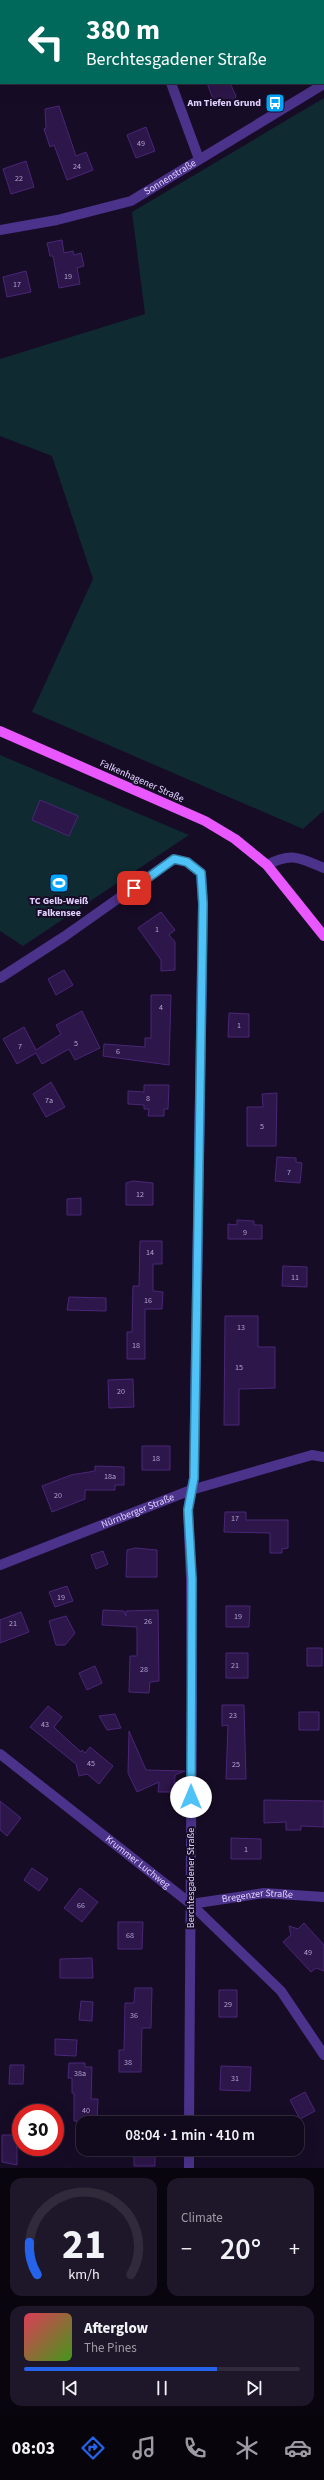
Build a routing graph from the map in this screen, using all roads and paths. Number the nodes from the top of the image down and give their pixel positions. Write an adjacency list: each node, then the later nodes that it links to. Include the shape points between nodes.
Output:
1 (171, 84): 3 (street)
2 (324, 84): 3 (street, Sonnenstraße)
3 (200, 159): 4 (street, Sonnenstraße, via 131,201 57,220)
4 (0, 230)
5 (0, 731): 6 (main road, Falkenhagener Straße, via 205,822 235,839)
6 (267, 866): 7 (street, via 284,857 300,858); 8 (main road, Falkenhagener Straße)
7 (324, 868)
8 (324, 936)
9 (0, 978): 11 (street, Berchtesgadener Straße, via 66,936 174,859 187,862 201,873 203,904 194,1470)
10 (324, 1457): 11 (street, Nürnberger Straße, via 312,1455)
11 (191, 1490): 12 (street, Nürnberger Straße); 15 (street, Berchtesgadener Straße, via 188,1510 192,1579)
12 (0, 1565)
13 (0, 1754): 15 (street, Krummer Luchweg)
14 (324, 1897): 15 (street, Bregenzer Straße, via 264,1893)
15 (191, 1904): 16 (street, Krummer Luchweg, via 282,1991); 17 (street, Berchtesgadener Straße)
16 (324, 2055)
17 (189, 2116)
18 (189, 2156): 19 (street)
19 (189, 2168)

